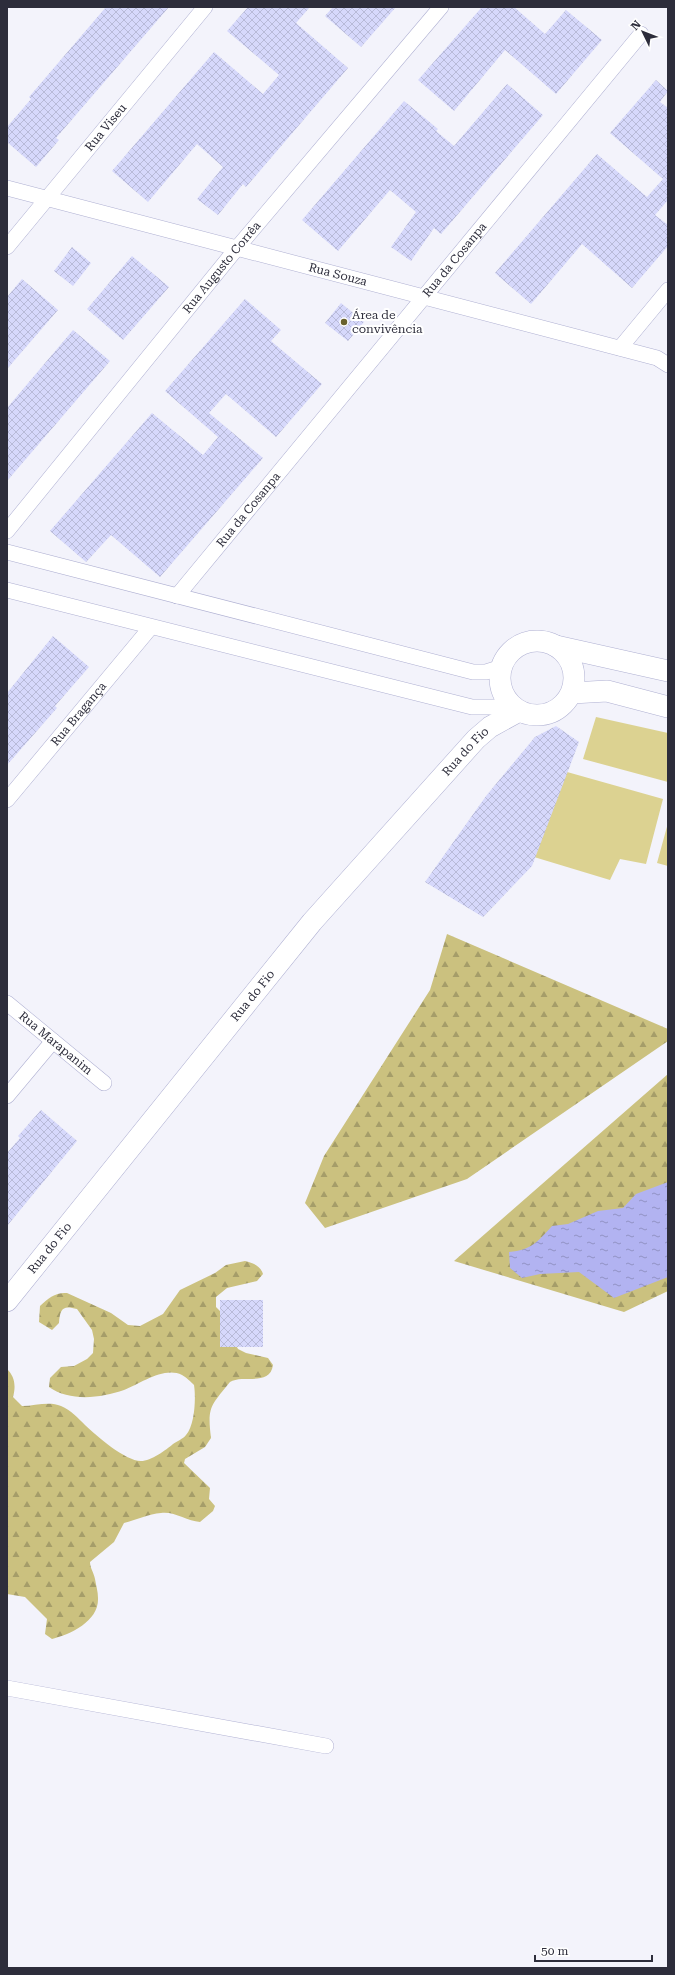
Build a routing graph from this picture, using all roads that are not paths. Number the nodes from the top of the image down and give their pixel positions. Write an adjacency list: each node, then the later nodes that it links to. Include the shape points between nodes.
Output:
1 (205, 7): 5 (street, Rua Viseu)
2 (441, 7): 7 (street, Rua Augusto Corrêa)
3 (641, 34): 9 (street, Rua da Cosanpa)
4 (7, 188): 5 (street, Rua Souza)
5 (48, 198): 6 (street, Rua Viseu); 7 (street, Rua Souza)
6 (7, 247)
7 (237, 248): 9 (street, Rua Souza); 12 (street, Rua Augusto Corrêa)
8 (668, 290): 10 (street)
9 (423, 297): 10 (street, Rua Souza); 15 (street, Rua da Cosanpa)
10 (620, 348): 11 (street, Rua Souza, via 657,358)
11 (668, 365)
12 (7, 531)
13 (7, 552): 15 (street)
14 (7, 590): 16 (street)
15 (176, 596): 18 (street, via 473,672 486,672)
16 (150, 627): 22 (street, via 472,707); 23 (street, Rua Bragança)
17 (556, 646): 18 (street, via 546,642 524,643 514,648); 19 (street); 20 (street, via 565,652 573,666 575,682)
18 (502, 667): 22 (street, via 501,689)
19 (668, 671)
20 (572, 693): 21 (street, via 607,691); 22 (street, via 563,706 550,714 534,716)
21 (668, 707)
22 (516, 709): 28 (street, Rua do Fio, via 476,738 312,922)
23 (7, 800)
24 (7, 1003): 25 (street, Rua Marapanim)
25 (53, 1041): 26 (street, Rua Marapanim); 27 (street)
26 (104, 1083)
27 (7, 1096)
28 (7, 1301)
29 (7, 1688): 30 (street)
30 (326, 1746)

